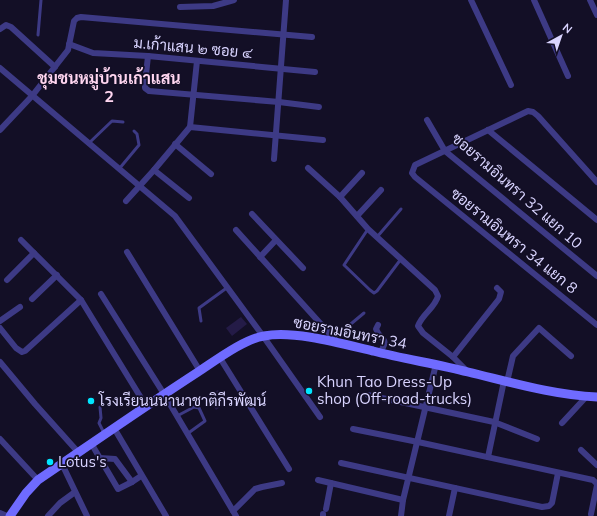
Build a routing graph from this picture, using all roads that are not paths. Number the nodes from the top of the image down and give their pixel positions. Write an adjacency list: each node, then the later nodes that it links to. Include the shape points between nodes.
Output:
1 (41, 0): 10 (lane)
2 (234, 0): 7 (street, via 214,6)
3 (286, 0): 11 (street)
4 (471, 0): 21 (street)
5 (534, 0): 20 (street)
6 (590, 0): 8 (street)
7 (180, 6)
8 (597, 15)
9 (0, 29): 16 (street, via 6,25 11,27)
10 (38, 35)
11 (283, 35): 12 (street); 13 (street, via 81,17 74,22); 18 (street)
12 (312, 37)
13 (69, 44): 14 (street, ม.เก้าแสน ๒ ซอย ๔, via 93,52); 16 (street, via 68,50)
14 (148, 56): 15 (street, ม.เก้าแสน ๒ ซอย ๔); 23 (street, via 145,88 149,91)
15 (198, 61): 18 (street, ม.เก้าแสน ๒ ซอย ๔); 23 (street)
16 (55, 67): 22 (street)
17 (0, 68): 22 (street)
18 (281, 69): 19 (street, ม.เก้าแสน ๒ ซอย ๔); 24 (street)
19 (315, 72)
20 (568, 76)
21 (511, 85)
22 (32, 96): 27 (street); 35 (street)
23 (194, 96): 24 (street); 29 (street)
24 (279, 102): 25 (street); 33 (street)
25 (319, 107)
26 (427, 120): 37 (street, ซอยรามอินทรา 32 แยก 10)
27 (3, 122): 30 (street)
28 (123, 122): 35 (lane, via 112,121)
29 (190, 127): 33 (street); 36 (street)
30 (0, 130)
31 (488, 130): 37 (street); 44 (street, via 523,113 533,112); 53 (street)
32 (134, 131): 40 (lane, via 139,145)
33 (276, 136): 34 (street); 38 (street)
34 (323, 140)
35 (88, 144): 40 (street)
36 (175, 144): 41 (street); 43 (street)
37 (445, 151): 65 (street, ซอยรามอินทรา 32 แยก 10); 77 (street, ซอยรามอินทรา 34 แยก 8, via 416,165 412,173 415,177)
38 (274, 159)
39 (308, 168): 47 (street)
40 (119, 169): 45 (street)
41 (154, 170): 45 (street); 48 (street)
42 (362, 173): 47 (street)
43 (212, 174)
44 (597, 182)
45 (139, 186): 49 (street); 67 (street, via 175,216)
46 (381, 190): 52 (street)
47 (340, 197): 52 (street)
48 (189, 198)
49 (126, 201)
50 (401, 209): 56 (lane)
51 (252, 214): 58 (street)
52 (357, 216): 54 (street)
53 (597, 220)
54 (368, 229): 56 (street); 62 (lane, via 344,265 370,290 374,293 377,291)
55 (236, 230): 61 (street)
56 (377, 237): 62 (street)
57 (21, 240): 60 (street)
58 (276, 240): 61 (street); 63 (street)
59 (127, 252): 87 (street)
60 (34, 253): 64 (street); 66 (street)
61 (260, 256): 80 (street)
62 (401, 259): 83 (street, via 435,290 438,296 418,326)
63 (303, 268)
64 (57, 275): 70 (street); 71 (street)
65 (597, 276)
66 (7, 280)
67 (228, 287): 75 (lane, via 199,308); 79 (street)
68 (497, 288): 83 (street, via 501,292 498,299)
69 (101, 294): 90 (street)
70 (32, 299)
71 (81, 300): 78 (street, via 25,351 18,350); 94 (street)
72 (20, 308): 74 (street)
73 (364, 313): 80 (lane)
74 (0, 321)
75 (201, 321)
76 (378, 325): 81 (street, via 376,332 385,341)
77 (597, 325)
78 (0, 328)
79 (263, 336): 80 (street, ซอยรามอินทรา 34, via 284,334); 84 (street, ซอยรามอินทรา 34); 98 (street)
80 (336, 340): 81 (street, ซอยรามอินทรา 34)
81 (380, 353): 86 (street, ซอยรามอินทรา 34)
82 (571, 356): 89 (street, via 539,328 513,356)
83 (453, 357): 88 (street)
84 (220, 358): 87 (street, ซอยรามอินทรา 34); 116 (street)
85 (0, 362): 110 (street)
86 (436, 364): 88 (street, ซอยรามอินทรา 34); 96 (street)
87 (200, 371): 90 (street, ซอยรามอินทรา 34)
88 (468, 372): 89 (street, ซอยรามอินทรา 34)
89 (506, 381): 92 (street, ซอยรามอินทรา 34); 99 (street)
90 (164, 394): 94 (street, ซอยรามอินทรา 34); 97 (street)
91 (368, 395): 96 (street)
92 (586, 397): 93 (street, ซอยรามอินทรา 34); 100 (street)
93 (597, 398)
94 (146, 406): 101 (street, ซอยรามอินทรา 34)
95 (100, 407): 103 (lane, via 99,423)
96 (426, 407): 99 (street); 107 (street)
97 (176, 416): 104 (street); 104 (lane, via 194,407 199,408 205,423)
98 (320, 416)
99 (494, 422): 106 (street); 111 (street)
100 (562, 423)
101 (114, 428): 103 (street, ซอยรามอินทรา 34); 118 (street)
102 (353, 429): 107 (street)
103 (104, 434): 108 (street, ซอยรามอินทรา 34)
104 (187, 434): 131 (street)
105 (0, 438): 120 (street)
106 (537, 439)
107 (418, 442): 111 (street); 119 (street)
108 (92, 443): 110 (street, ซอยรามอินทรา 34); 112 (street)
109 (581, 450): 115 (street)
110 (78, 452): 114 (street, ซอยรามอินทรา 34)
111 (488, 457): 117 (street)
112 (100, 458): 122 (street, via 115,459); 122 (street, via 118,489)
113 (341, 463): 119 (street)
114 (62, 464): 120 (street, ซอยรามอินทรา 34); 127 (street)
115 (597, 465)
116 (289, 469)
117 (558, 473): 125 (street, via 593,480); 126 (street, via 552,503 542,507)
118 (141, 476): 122 (street); 137 (street)
119 (409, 478): 126 (street); 128 (street)
120 (38, 480): 134 (street, ซอยรามอินทรา 34)
121 (318, 480): 124 (street)
122 (132, 482)
123 (282, 483): 131 (street, via 255,489)
124 (331, 483): 128 (street); 130 (street)
125 (597, 485): 132 (street)
126 (455, 488): 139 (street)
127 (74, 492): 135 (street); 136 (street)
128 (403, 500): 138 (street)
129 (0, 513): 133 (street)
130 (324, 513)
131 (235, 514)
132 (591, 514)
133 (7, 516)
134 (10, 516)
135 (48, 516)
136 (87, 516)
137 (166, 516)
138 (401, 516)
139 (448, 516)

